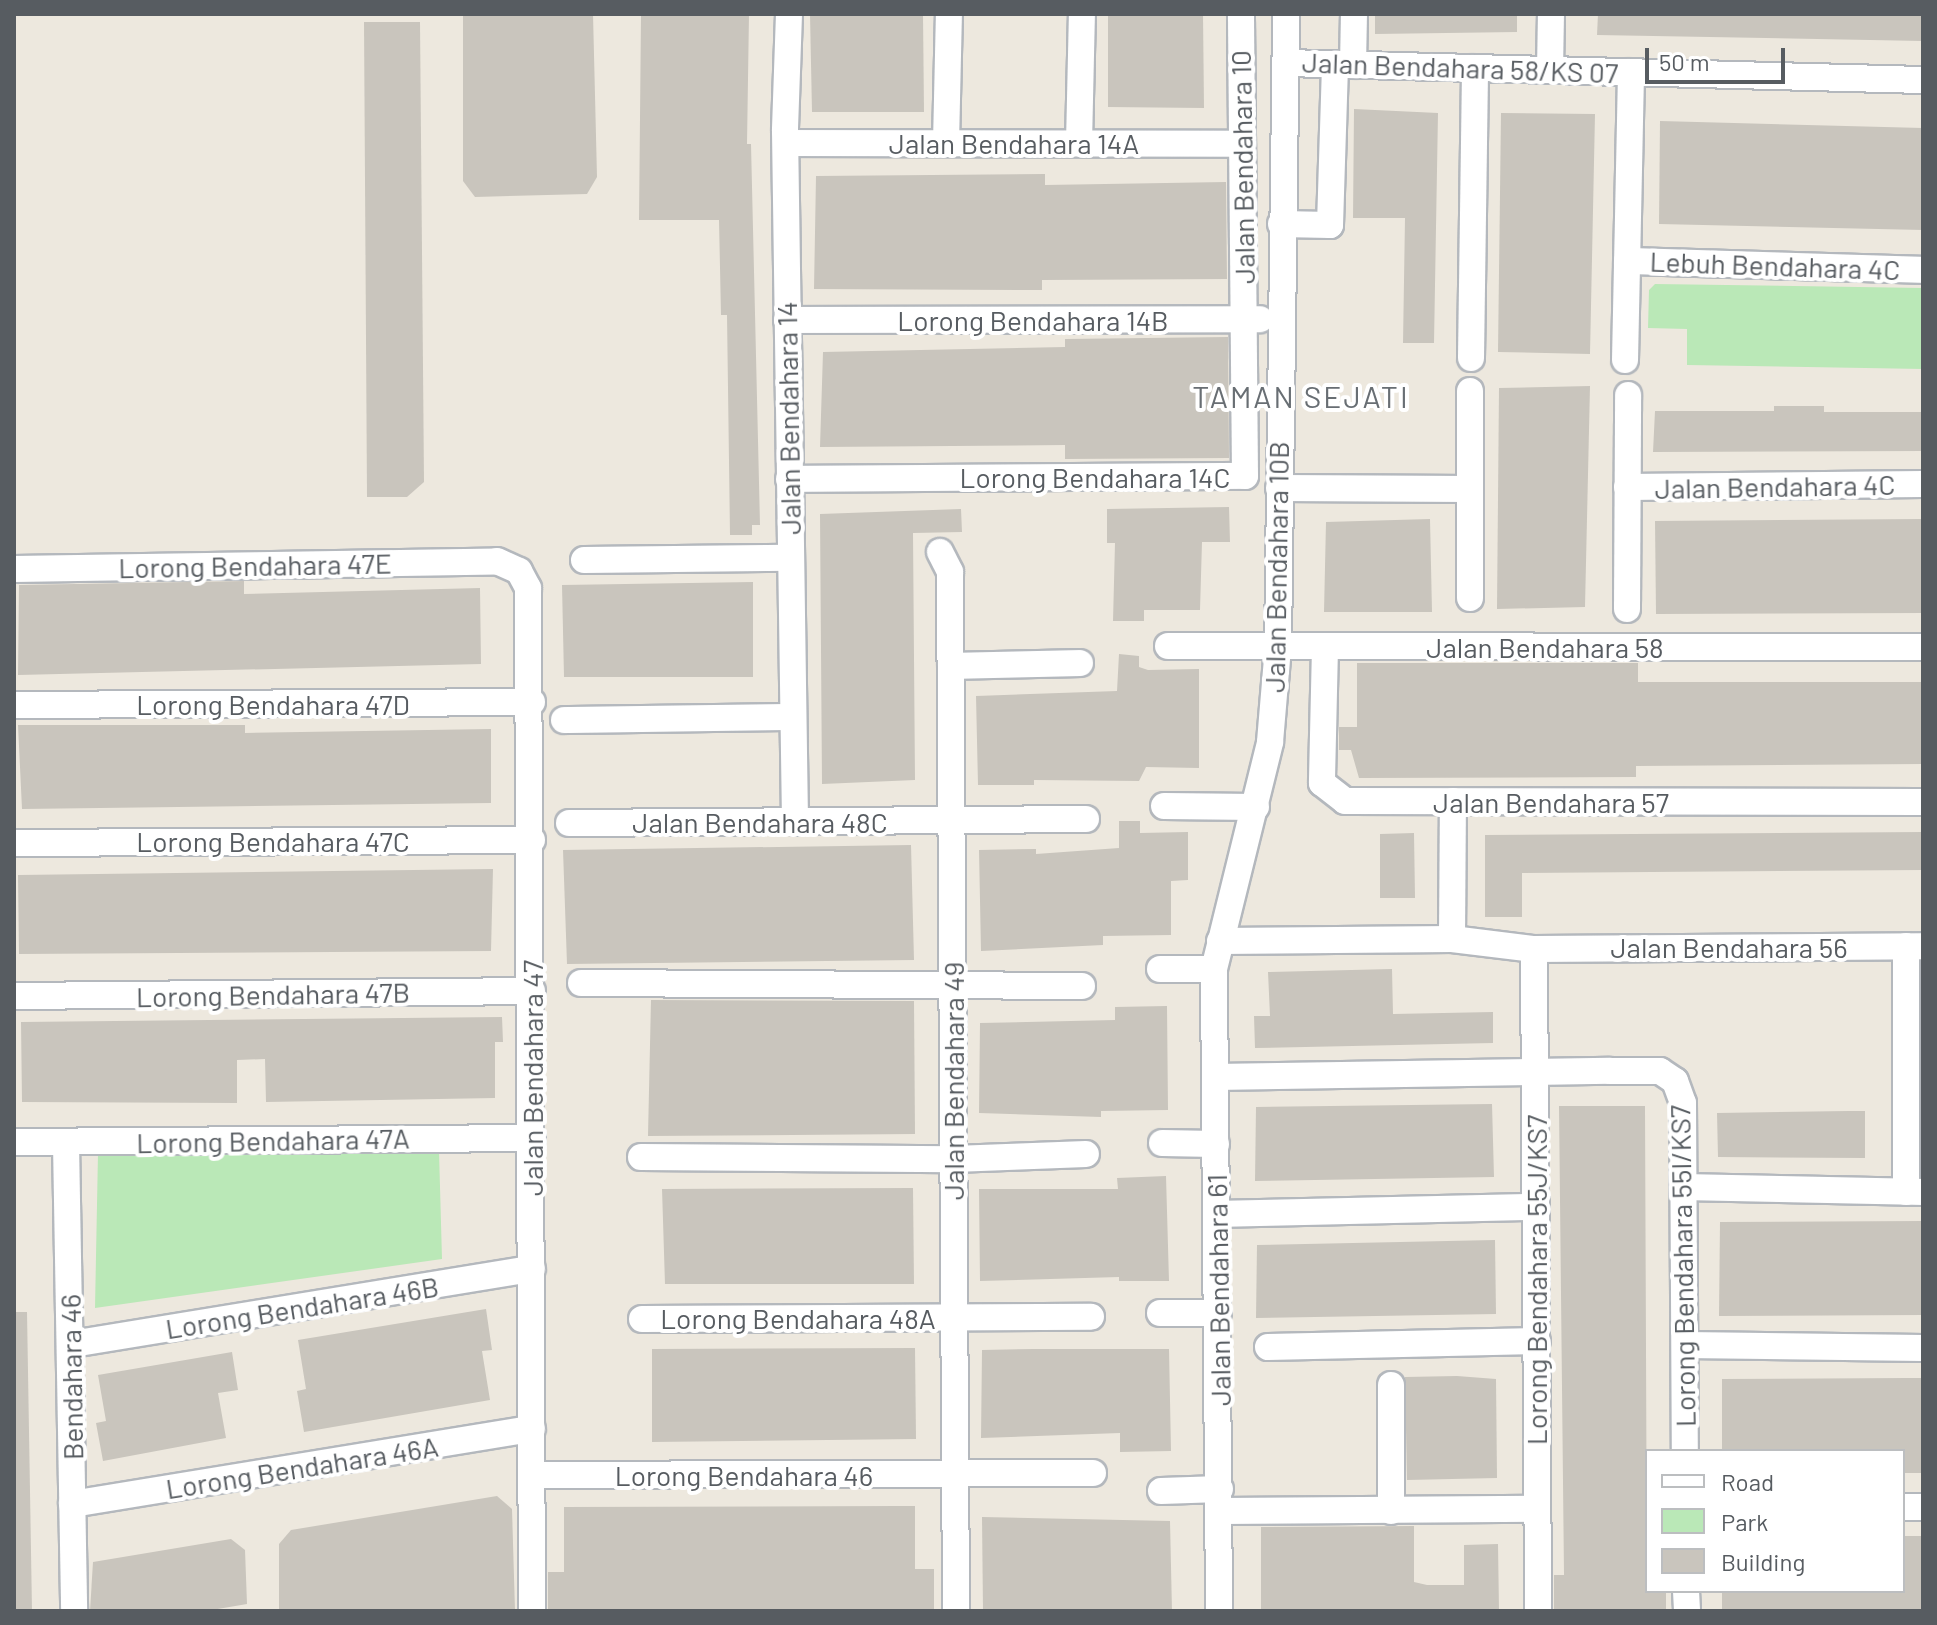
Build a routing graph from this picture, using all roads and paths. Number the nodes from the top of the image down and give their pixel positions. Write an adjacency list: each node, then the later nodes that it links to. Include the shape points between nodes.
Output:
1 (789, 14): 14 (street, Jalan Bendahara 14)
2 (949, 14): 15 (street)
3 (1082, 14): 16 (street)
4 (1241, 14): 17 (street, Jalan Bendahara 10)
5 (1286, 14): 8 (street, Jalan Bendahara 10B)
6 (1354, 14): 9 (street)
7 (1551, 14): 11 (street)
8 (1286, 63): 9 (street, Jalan Bendahara 58/KS 07); 18 (street, Jalan Bendahara 10B)
9 (1344, 64): 10 (street, Jalan Bendahara 58/KS 07); 18 (street, via 1330,225)
10 (1475, 68): 11 (street, Jalan Bendahara 58/KS 07); 24 (street)
11 (1550, 70): 12 (street, Jalan Bendahara 58/KS 07)
12 (1631, 72): 13 (street, Jalan Bendahara 58/KS 07); 19 (street)
13 (1923, 80)
14 (786, 143): 15 (street, Jalan Bendahara 14A); 23 (street, Jalan Bendahara 14)
15 (946, 143): 16 (street, Jalan Bendahara 14A)
16 (1079, 143): 17 (street, Jalan Bendahara 14A)
17 (1242, 144): 21 (street, Jalan Bendahara 10)
18 (1281, 224): 22 (street, Jalan Bendahara 10B)
19 (1627, 261): 20 (street, Lebuh Bendahara 4C); 25 (street)
20 (1923, 270)
21 (1243, 319): 22 (street, Lorong Bendahara 14B); 23 (street, Lorong Bendahara 14B); 28 (street, Lorong Bendahara 14C, via 1245,476)
22 (1280, 319): 31 (street, Jalan Bendahara 10B)
23 (787, 320): 28 (street, Jalan Bendahara 14)
24 (1471, 358)
25 (1625, 360)
26 (1470, 391): 32 (street)
27 (1628, 395): 30 (street)
28 (789, 479): 34 (street, Jalan Bendahara 14)
29 (1923, 484): 30 (street, Jalan Bendahara 4C)
30 (1627, 487): 39 (street)
31 (1279, 488): 32 (street); 41 (street, Jalan Bendahara 10B)
32 (1470, 489): 38 (street)
33 (940, 552): 45 (street, Jalan Bendahara 49, via 950,572)
34 (789, 558): 35 (street); 48 (street, Jalan Bendahara 14)
35 (584, 560)
36 (497, 561): 37 (street, Lorong Bendahara 47E); 46 (street, Jalan Bendahara 47, via 519,571 528,588)
37 (14, 569)
38 (1470, 598)
39 (1627, 609)
40 (1168, 646): 41 (street, Jalan Bendahara 58)
41 (1278, 646): 42 (street, Jalan Bendahara 58); 53 (street, Jalan Bendahara 10B, via 1270,742)
42 (1325, 647): 43 (street, Jalan Bendahara 58); 50 (street, Jalan Bendahara 57, via 1322,783 1345,801)
43 (1923, 647)
44 (1080, 663): 45 (street)
45 (951, 666): 56 (street, Jalan Bendahara 49)
46 (532, 702): 47 (street, Lorong Bendahara 47D); 58 (street, Jalan Bendahara 47)
47 (14, 705)
48 (792, 717): 49 (street); 55 (street, Jalan Bendahara 14)
49 (564, 720)
50 (1453, 801): 51 (street, Jalan Bendahara 57); 60 (street)
51 (1923, 802)
52 (1164, 806): 53 (street)
53 (1256, 807): 61 (street, Jalan Bendahara 10B)
54 (1086, 819): 56 (street, Jalan Bendahara 48C)
55 (795, 822): 56 (street, Jalan Bendahara 48C); 57 (street, Jalan Bendahara 48C)
56 (952, 822): 67 (street, Jalan Bendahara 49)
57 (569, 823)
58 (532, 840): 59 (street, Lorong Bendahara 47C); 69 (street, Jalan Bendahara 47)
59 (14, 843)
60 (1452, 939): 61 (street, Jalan Bendahara 56); 63 (street, Jalan Bendahara 56)
61 (1220, 941): 65 (street, Jalan Bendahara 10B)
62 (1915, 946): 63 (street, Jalan Bendahara 56); 82 (street)
63 (1534, 949): 71 (street, Lorong Bendahara 55J/KS7)
64 (1160, 969): 65 (street)
65 (1214, 969): 72 (street, Jalan Bendahara 61)
66 (581, 983): 67 (street)
67 (953, 985): 68 (street); 80 (street, Jalan Bendahara 49)
68 (1082, 986)
69 (532, 991): 70 (street, Lorong Bendahara 47B); 73 (street, Jalan Bendahara 47)
70 (14, 996)
71 (1535, 1074): 72 (street, Lorong Bendahara 55I/KS7); 81 (street, Lorong Bendahara 55I/KS7, via 1660,1071 1675,1081 1683,1103); 83 (street, Lorong Bendahara 55J/KS7)
72 (1215, 1077): 77 (street, Jalan Bendahara 61)
73 (532, 1138): 75 (street, Lorong Bendahara 47A); 85 (street, Jalan Bendahara 47)
74 (14, 1142): 75 (street, Lorong Bendahara 47A)
75 (66, 1143): 92 (street, Bendahara 46)
76 (1162, 1143): 77 (street)
77 (1216, 1144): 84 (street, Jalan Bendahara 61)
78 (1086, 1154): 80 (street)
79 (641, 1157): 80 (street)
80 (954, 1159): 88 (street, Jalan Bendahara 49)
81 (1684, 1187): 82 (street); 93 (street, Lorong Bendahara 55I/KS7)
82 (1915, 1192)
83 (1536, 1207): 84 (street); 91 (street, Lorong Bendahara 55J/KS7)
84 (1217, 1214): 87 (street, Jalan Bendahara 61)
85 (532, 1269): 92 (street, Lorong Bendahara 46B); 97 (street, Jalan Bendahara 47)
86 (1160, 1313): 87 (street)
87 (1218, 1313): 103 (street, Jalan Bendahara 61)
88 (954, 1317): 89 (street, Lorong Bendahara 48A); 90 (street, Lorong Bendahara 48A); 101 (street, Jalan Bendahara 49)
89 (1091, 1317)
90 (642, 1319)
91 (1537, 1341): 94 (street); 105 (street, Lorong Bendahara 55J/KS7)
92 (72, 1344): 104 (street, Bendahara 46)
93 (1685, 1345): 95 (street); 98 (street, Lorong Bendahara 55I/KS7)
94 (1268, 1347)
95 (1923, 1348)
96 (1391, 1385): 106 (street)
97 (532, 1429): 100 (street, Jalan Bendahara 47); 104 (street, Lorong Bendahara 46A)
98 (1685, 1449)
99 (1093, 1473): 101 (street, Lorong Bendahara 46)
100 (532, 1475): 101 (street, Lorong Bendahara 46); 108 (street, Jalan Bendahara 47)
101 (956, 1475): 109 (street, Jalan Bendahara 49)
102 (1161, 1491): 103 (street)
103 (1220, 1500): 106 (street); 110 (street, Jalan Bendahara 61)
104 (72, 1504): 107 (street, Bendahara 46)
105 (1537, 1509): 106 (street); 111 (street, Lorong Bendahara 55J/KS7)
106 (1391, 1511)
107 (74, 1611)
108 (532, 1611)
109 (956, 1611)
110 (1219, 1611)
111 (1538, 1611)

